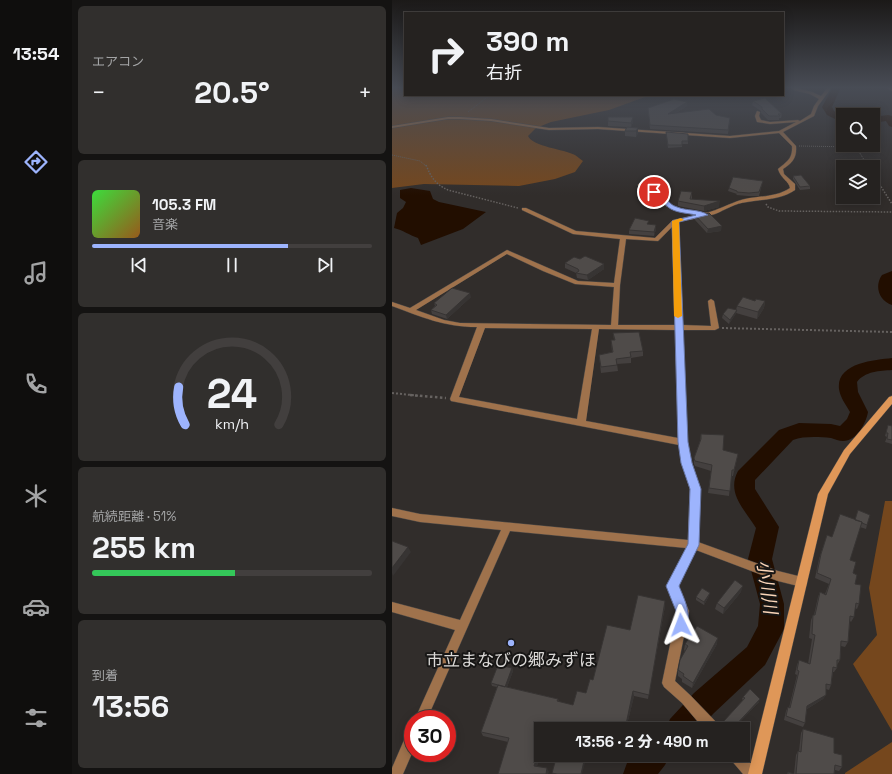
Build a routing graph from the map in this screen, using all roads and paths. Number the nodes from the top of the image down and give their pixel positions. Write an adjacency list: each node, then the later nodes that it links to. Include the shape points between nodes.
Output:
1 (418, 123): 4 (street)
2 (511, 123): 5 (street, via 549,129 598,128 717,137)
3 (799, 123): 5 (street)
4 (392, 127)
5 (780, 132): 6 (street)
6 (794, 146): 8 (path, via 856,146); 11 (street, via 792,160 780,169 782,176 792,184 793,189)
7 (392, 155): 13 (path, via 420,161 426,165 430,176 438,184 455,193)
8 (865, 160)
9 (880, 185): 12 (path)
10 (640, 186): 15 (street, via 662,195 668,205 674,208)
11 (762, 199): 14 (path, via 768,208 779,211); 15 (street, via 746,200)
12 (892, 204)
13 (524, 209): 17 (street, via 575,233)
14 (892, 212)
15 (705, 215): 16 (street)
16 (676, 221): 17 (street, via 656,240); 25 (street)
17 (623, 237): 18 (street)
18 (617, 285): 21 (street, via 577,283 507,252); 24 (street)
19 (711, 301): 26 (street)
20 (392, 304): 21 (street)
21 (410, 311): 22 (street, via 442,322)
22 (482, 325): 23 (street); 29 (street)
23 (596, 326): 24 (street); 31 (street)
24 (614, 326): 25 (street)
25 (679, 328): 26 (street); 32 (street)
26 (715, 328): 27 (path)
27 (892, 332)
28 (392, 393): 29 (path)
29 (454, 399): 31 (street)
30 (892, 399): 36 (main road, via 847,452 823,494)
31 (581, 423): 32 (street)
32 (683, 442): 35 (street, via 686,463 695,489)
33 (392, 512): 34 (street, via 420,518)
34 (507, 527): 35 (street); 38 (street)
35 (693, 545): 36 (street, via 778,576); 40 (street, via 673,586 683,611 668,683)
36 (802, 582): 44 (main road)
37 (392, 607): 38 (street)
38 (462, 626): 39 (street)
39 (425, 710)
40 (707, 722)
41 (404, 756): 43 (street)
42 (742, 762): 44 (street)
43 (396, 774)
44 (753, 774)

